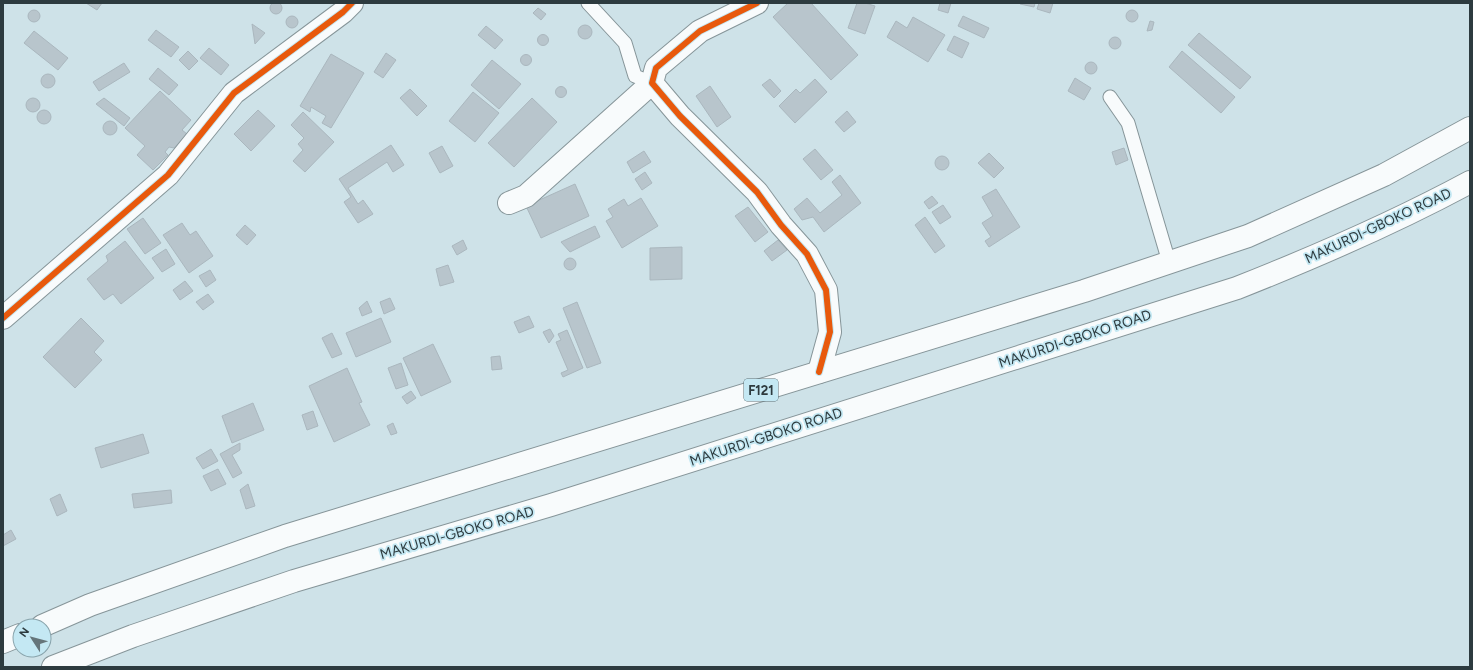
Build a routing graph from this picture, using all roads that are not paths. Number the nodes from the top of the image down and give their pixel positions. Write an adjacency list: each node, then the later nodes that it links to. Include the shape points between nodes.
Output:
1 (352, 3): 10 (main road, via 234,93 168,176)
2 (588, 3): 4 (lane, via 624,43 635,76)
3 (757, 3): 4 (main road, via 700,30 656,68)
4 (652, 83): 8 (main road, via 526,196); 11 (main road, via 680,116 757,192 807,254 826,290 830,332)
5 (1110, 97): 9 (lane, via 1128,123)
6 (1470, 128): 9 (main road, F121, via 1377,178 1248,236)
7 (1470, 182): 13 (main road, MAKURDI-GBOKO ROAD, via 1373,232 1237,288 551,505 294,581 133,636)
8 (509, 203)
9 (1169, 262): 11 (main road, F121)
10 (3, 318)
11 (819, 372): 12 (main road, F121, via 285,536 90,605)
12 (52, 622)
13 (53, 667)

